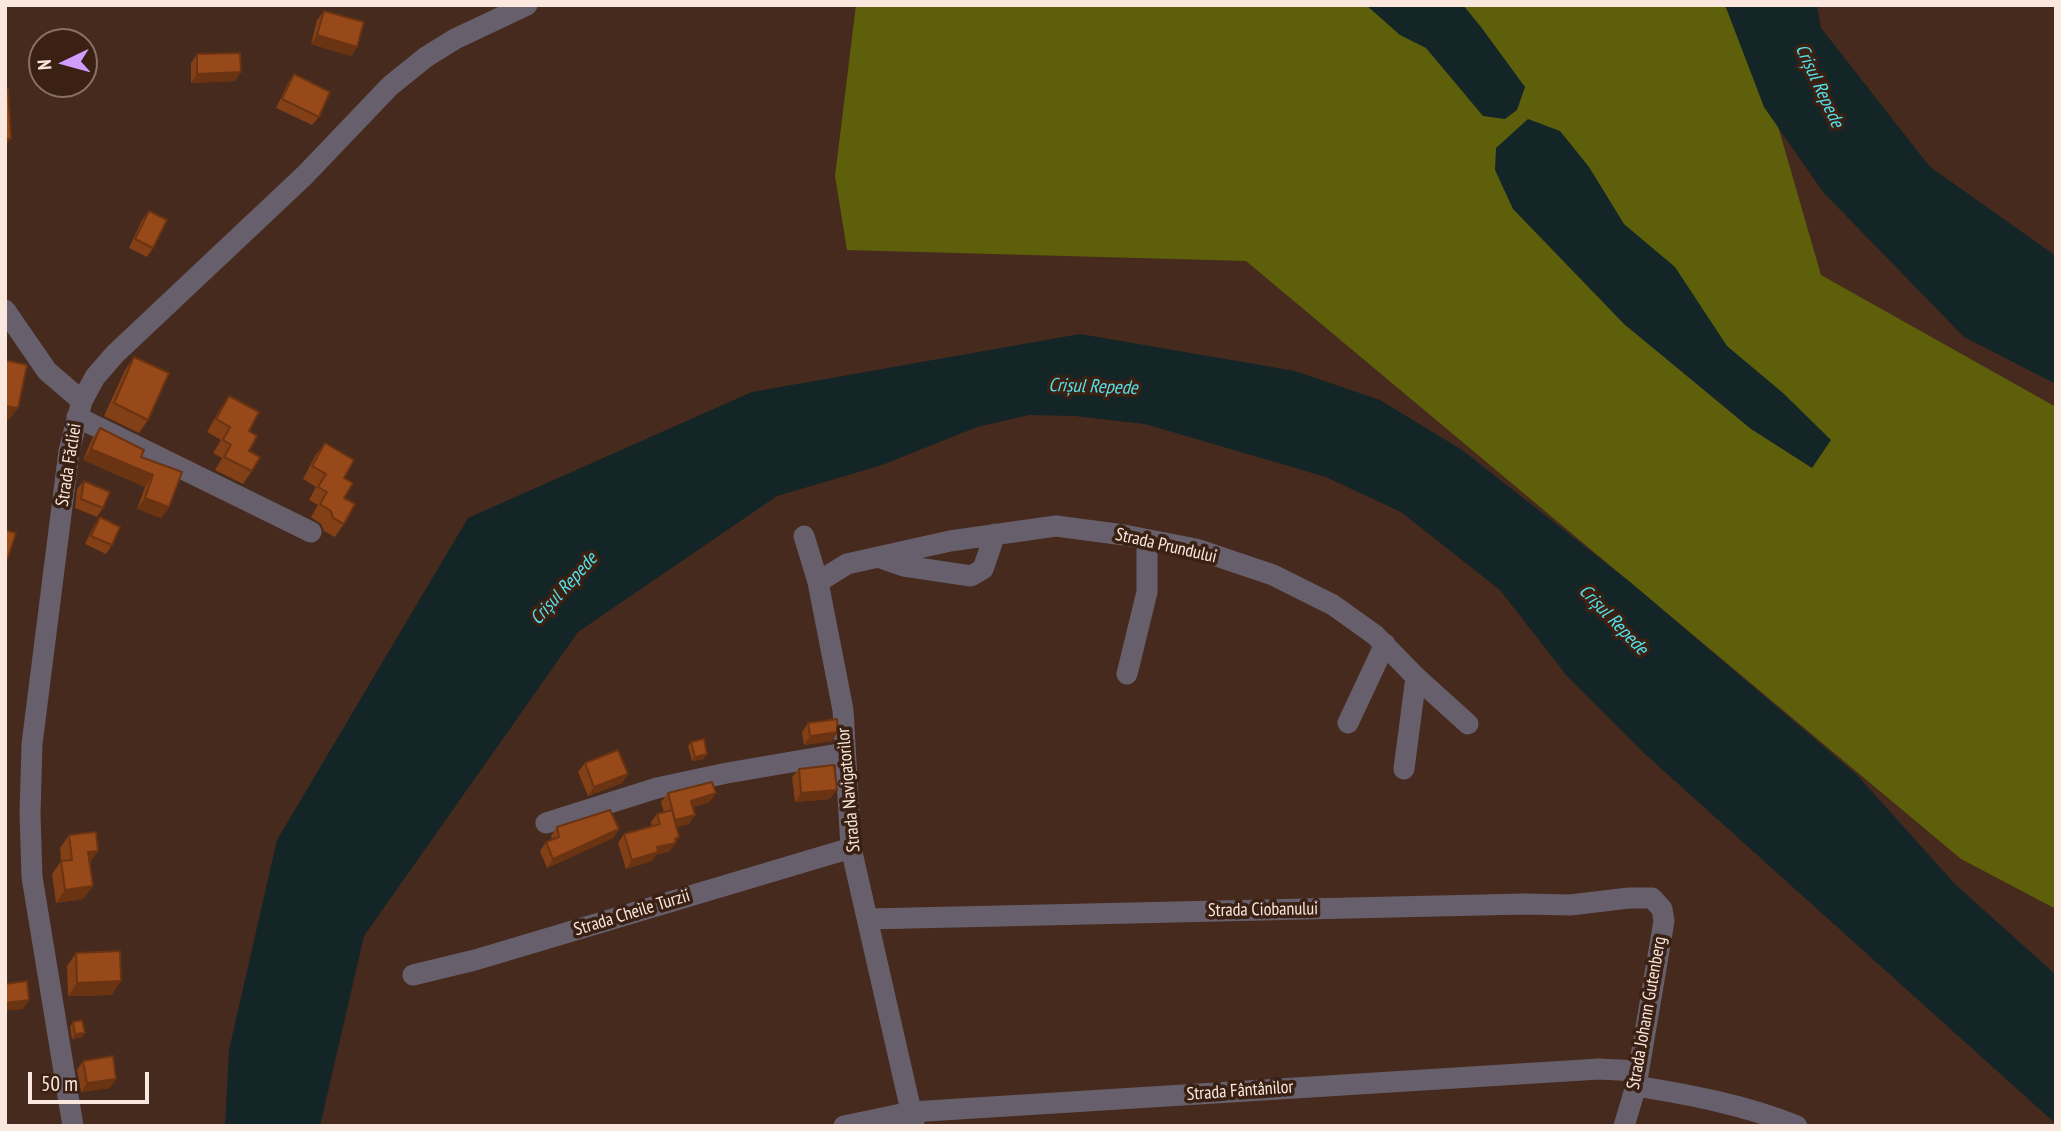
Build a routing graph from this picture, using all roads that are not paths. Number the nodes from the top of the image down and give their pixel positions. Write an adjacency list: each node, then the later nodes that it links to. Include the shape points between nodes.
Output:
1 (527, 5): 3 (street, Strada Făcliei, via 455,39 390,86 305,175 114,354 95,377)
2 (5, 310): 3 (street)
3 (79, 409): 4 (street); 24 (street, Strada Făcliei, via 69,451 32,744 30,814 32,877)
4 (311, 532)
5 (995, 534): 7 (street, Strada Prundului, via 1056,526); 8 (street, Strada Prundului); 8 (street, via 983,569 971,576)
6 (804, 536): 9 (street, Strada Navigatorilor)
7 (1147, 540): 10 (street, Strada Prundului, via 1196,549 1273,575 1333,605); 11 (street, via 1147,592)
8 (881, 558): 9 (street, Strada Prundului, via 848,564)
9 (818, 582): 15 (street, Strada Navigatorilor, via 842,710)
10 (1385, 644): 12 (street, Strada Prundului); 13 (street)
11 (1127, 674)
12 (1416, 677): 14 (street, Strada Prundului); 16 (street)
13 (1348, 723)
14 (1468, 724)
15 (844, 753): 17 (street, via 657,788); 18 (street, Strada Navigatorilor)
16 (1404, 769)
17 (546, 823)
18 (851, 848): 20 (street, Strada Navigatorilor); 21 (street, Strada Cheile Turzii)
19 (1657, 901): 20 (street, Strada Ciobanului, via 1644,896 1570,905); 22 (street, Strada Johann Gutenberg, via 1664,921)
20 (868, 919): 23 (street, Strada Navigatorilor)
21 (413, 975)
22 (1637, 1078): 23 (street, Strada Fântânilor, via 1599,1069); 26 (street, Strada Johann Gutenberg); 27 (street, Strada Fântânilor)
23 (913, 1119): 25 (street, Strada Fântânilor)
24 (73, 1126)
25 (844, 1126)
26 (1624, 1126)
27 (1797, 1126)

